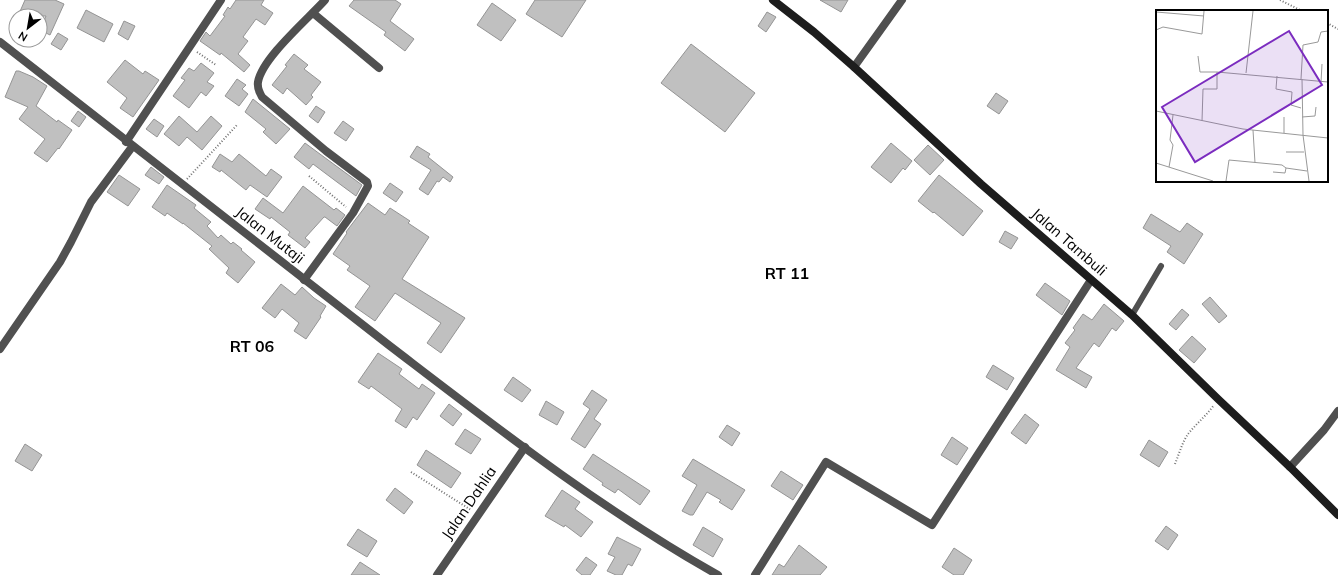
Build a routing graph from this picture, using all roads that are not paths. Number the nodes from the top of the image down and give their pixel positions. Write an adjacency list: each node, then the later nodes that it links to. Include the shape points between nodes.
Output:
1 (221, 0): 9 (street)
2 (325, 0): 5 (street)
3 (773, 0): 7 (street, Jalan Tambuli)
4 (902, 0): 7 (street)
5 (313, 13): 8 (street); 11 (street, via 269,60 258,82 258,90 262,97 367,182 368,186 353,213)
6 (0, 42): 9 (street, Jalan Mutaji)
7 (854, 67): 12 (street, Jalan Tambuli, via 981,184 1046,238)
8 (378, 68)
9 (129, 144): 11 (street, Jalan Mutaji); 14 (street, via 91,202 60,262)
10 (1161, 266): 13 (lane)
11 (304, 280): 16 (street, Jalan Mutaji)
12 (1091, 280): 13 (street, Jalan Tambuli); 21 (street, via 932,525 826,462)
13 (1132, 315): 17 (street, Jalan Tambuli)
14 (0, 349)
15 (1338, 411): 17 (street)
16 (524, 447): 19 (street, Jalan Dahlia); 20 (street, Jalan Mutaji, via 629,521)
17 (1290, 467): 18 (street, Jalan Tambuli)
18 (1338, 515)
19 (437, 575)
20 (718, 575)
21 (755, 575)

